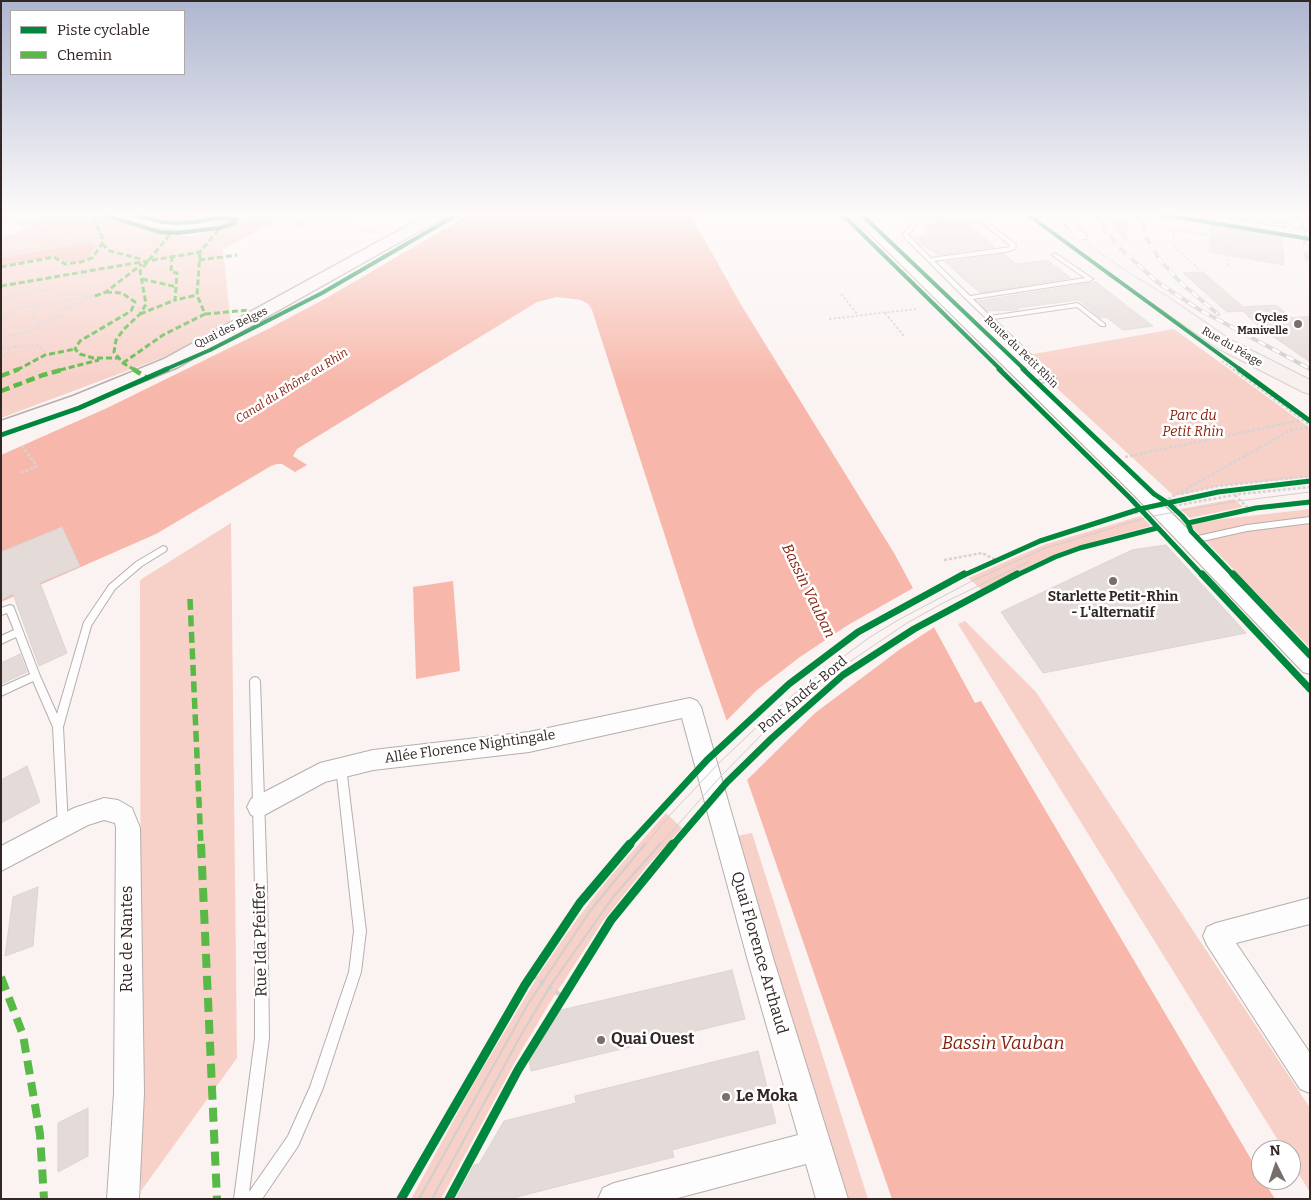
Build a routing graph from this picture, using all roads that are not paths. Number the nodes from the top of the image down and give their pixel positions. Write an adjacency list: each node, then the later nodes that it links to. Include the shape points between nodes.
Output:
1 (339, 270): 13 (main road, Quai des Belges, via 171,363)
2 (913, 270): 11 (street, Route du Petit Rhin)
3 (940, 270): 7 (lane)
4 (1077, 270): 7 (lane, via 1090,279)
5 (1113, 270): 8 (main road, Rue du Péage)
6 (1125, 270): 8 (main road, Rue du Péage)
7 (968, 298): 9 (lane)
8 (1159, 300): 12 (main road, Rue du Péage, via 1224,344)
9 (989, 318): 10 (lane, via 1078,306); 11 (lane, via 1054,380)
10 (1103, 325)
11 (1030, 383): 15 (street, Route du Petit Rhin, via 1158,510)
12 (1310, 388)
13 (1, 428)
14 (1310, 520): 15 (lane, via 1247,528)
15 (1194, 540): 20 (street, Route du Petit Rhin)
16 (163, 549): 25 (lane, via 112,587 87,625)
17 (1, 612): 18 (lane, via 10,608)
18 (18, 632): 19 (lane); 21 (lane)
19 (1, 640)
20 (1310, 666)
21 (34, 676): 23 (lane); 25 (lane)
22 (255, 681): 27 (lane, Rue Ida Pfeiffer)
23 (1, 692)
24 (690, 708): 26 (street, Allée Florence Nightingale, via 529,742 373,760); 32 (street, Quai Florence Arthaud)
25 (58, 727): 28 (lane)
26 (341, 767): 27 (street, Allée Florence Nightingale, via 320,773); 35 (lane, via 360,931 355,972 312,1097 293,1141)
27 (259, 808): 34 (lane, Rue Ida Pfeiffer, via 262,1038)
28 (63, 826): 29 (street, Rue de Nantes); 33 (street, Rue de Nantes, via 104,809 118,811 124,816 128,828 129,1093)
29 (1, 859)
30 (1310, 911): 31 (street, via 1216,936)
31 (1310, 1079)
32 (816, 1146): 36 (street); 37 (street, Quai Florence Arthaud)
33 (123, 1199)
34 (240, 1199)
35 (253, 1199)
36 (614, 1199)
37 (832, 1199)

